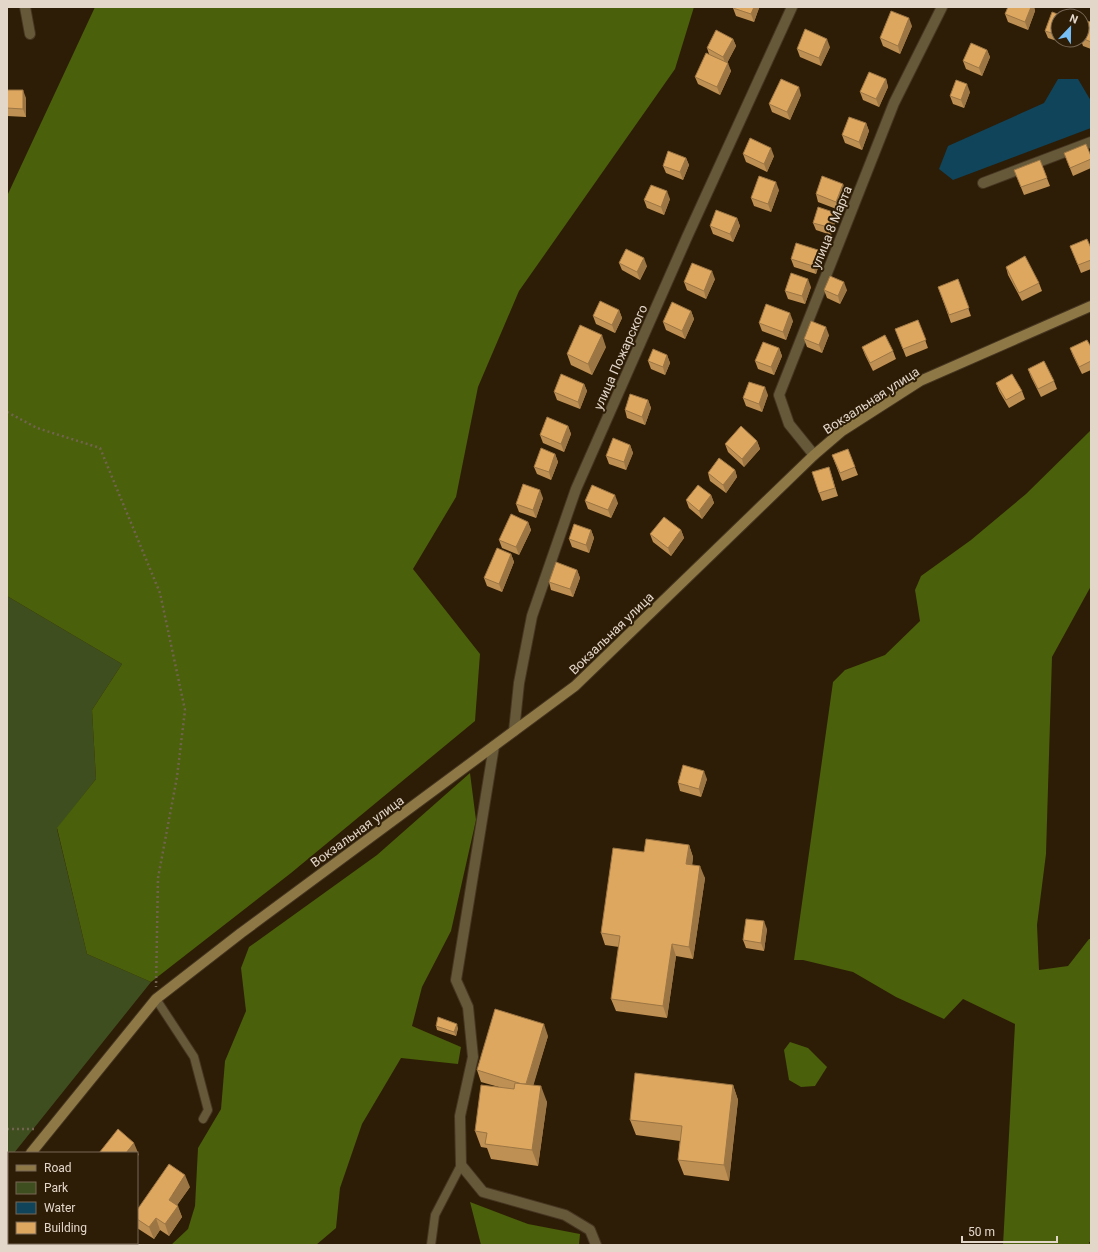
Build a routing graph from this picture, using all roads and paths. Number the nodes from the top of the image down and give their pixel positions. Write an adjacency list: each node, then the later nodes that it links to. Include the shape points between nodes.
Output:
1 (25, 7): 4 (street)
2 (792, 7): 10 (street, улица Пожарского, via 576,489 532,616 519,683)
3 (942, 7): 9 (street, улица 8 Марта, via 894,103 779,395 789,424)
4 (30, 34)
5 (1091, 142): 6 (street)
6 (983, 183)
7 (1091, 306): 9 (street, Вокзальная улица, via 920,381 842,431)
8 (7, 412): 12 (path, via 37,428 100,448 160,593 185,710 177,777 158,878)
9 (814, 455): 10 (street, Вокзальная улица, via 575,686)
10 (514, 731): 11 (street, Вокзальная улица)
11 (494, 746): 12 (street, Вокзальная улица); 17 (street, via 456,980 468,1006 473,1057 460,1116)
12 (156, 999): 13 (lane, via 194,1057 208,1110); 15 (street, Вокзальная улица)
13 (203, 1119)
14 (7, 1129): 15 (path)
15 (50, 1129): 16 (street, Вокзальная улица)
16 (32, 1152)
17 (461, 1165): 18 (lane, via 435,1215); 19 (street, via 483,1192 565,1215 590,1230)
18 (431, 1245)
19 (596, 1245)

